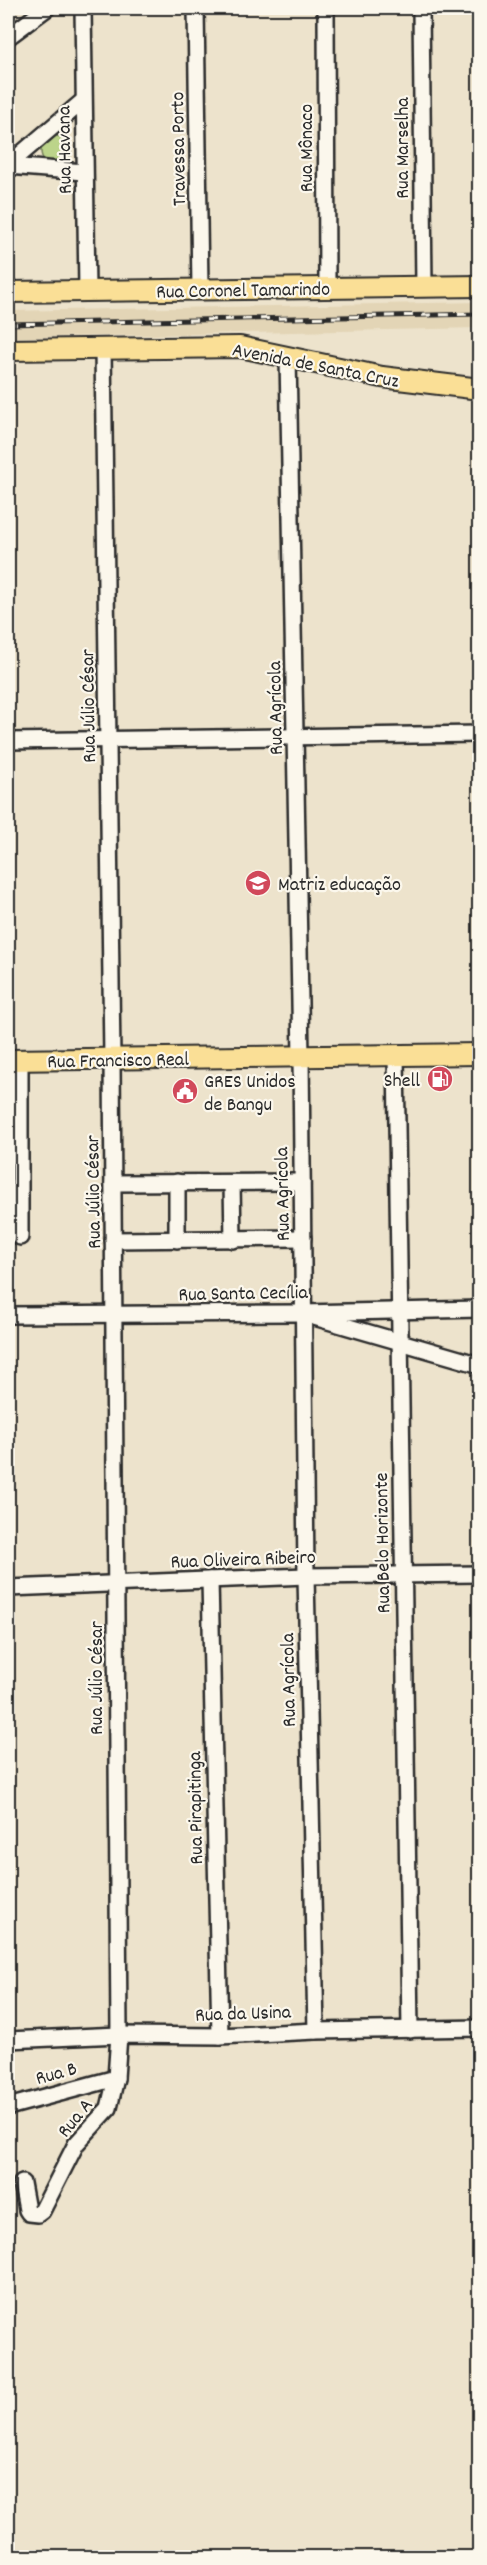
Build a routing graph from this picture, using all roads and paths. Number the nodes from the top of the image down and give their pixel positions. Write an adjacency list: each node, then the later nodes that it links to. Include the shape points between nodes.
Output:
1 (47, 8): 6 (street)
2 (83, 8): 7 (street, Rua Havana)
3 (196, 8): 13 (street, Travessa Porto)
4 (326, 8): 12 (street, Rua Mônaco)
5 (421, 8): 11 (street, Rua Marselha)
6 (8, 37)
7 (83, 101): 8 (street); 9 (street, Rua Havana)
8 (8, 165): 9 (street)
9 (84, 172): 14 (street, Rua Havana)
10 (480, 286): 11 (main road, Rua Coronel Tamarindo)
11 (424, 287): 12 (main road, Rua Coronel Tamarindo)
12 (327, 288): 13 (main road, Rua Coronel Tamarindo)
13 (200, 289): 14 (main road, Rua Coronel Tamarindo)
14 (87, 291): 15 (main road, Rua Coronel Tamarindo)
15 (8, 292)
16 (103, 348): 17 (main road, Avenida de Santa Cruz); 18 (main road, Avenida de Santa Cruz, via 240,347); 22 (street, Rua Júlio César)
17 (8, 350)
18 (288, 357): 19 (main road, Avenida de Santa Cruz, via 382,377); 21 (street, Rua Agrícola)
19 (480, 389)
20 (480, 734): 21 (street)
21 (295, 736): 22 (street); 26 (street, Rua Agrícola)
22 (109, 740): 23 (street); 27 (street, Rua Júlio César)
23 (8, 741)
24 (480, 1054): 25 (main road, Rua Francisco Real)
25 (396, 1055): 26 (main road, Rua Francisco Real); 39 (street, Rua Belo Horizonte)
26 (301, 1056): 27 (main road, Rua Francisco Real); 30 (street, Rua Agrícola)
27 (112, 1059): 28 (main road, Rua Francisco Real); 31 (street, Rua Júlio César)
28 (14, 1060): 33 (street)
29 (177, 1182): 31 (street); 32 (street); 36 (street)
30 (302, 1182): 32 (street); 34 (street, Rua Agrícola)
31 (113, 1183): 35 (street, Rua Júlio César)
32 (232, 1183): 37 (street)
33 (20, 1237)
34 (303, 1238): 37 (street); 40 (street, Rua Agrícola)
35 (113, 1240): 36 (street); 41 (street, Rua Júlio César)
36 (177, 1240): 37 (street)
37 (233, 1240)
38 (480, 1309): 39 (street, Rua Santa Cecília)
39 (400, 1310): 40 (street, Rua Santa Cecília); 43 (street, Rua Belo Horizonte)
40 (302, 1313): 41 (street, Rua Santa Cecília); 43 (street); 47 (street, Rua Agrícola)
41 (114, 1314): 42 (street, Rua Santa Cecília); 49 (street, Rua Júlio César)
42 (8, 1315)
43 (400, 1343): 44 (street); 45 (street, Rua Belo Horizonte)
44 (480, 1365)
45 (402, 1574): 46 (street, Rua Oliveira Ribeiro); 47 (street, Rua Oliveira Ribeiro); 52 (street, Rua Belo Horizonte)
46 (480, 1574)
47 (306, 1576): 48 (street, Rua Oliveira Ribeiro); 53 (street, Rua Agrícola)
48 (210, 1580): 49 (street, Rua Oliveira Ribeiro); 55 (street, Rua Pirapitinga)
49 (115, 1585): 50 (street, Rua Oliveira Ribeiro); 54 (street, Rua Júlio César)
50 (8, 1588)
51 (480, 2028): 52 (street, Rua da Usina)
52 (410, 2030): 53 (street, Rua da Usina)
53 (316, 2031): 55 (street, Rua da Usina)
54 (119, 2035): 55 (street, Rua da Usina); 56 (street, Rua da Usina); 57 (street, Rua A)
55 (220, 2036)
56 (8, 2040)
57 (116, 2078): 58 (street, Rua B); 59 (street, Rua A, via 109,2108 76,2144 38,2214 27,2210)
58 (8, 2107)
59 (22, 2183)

